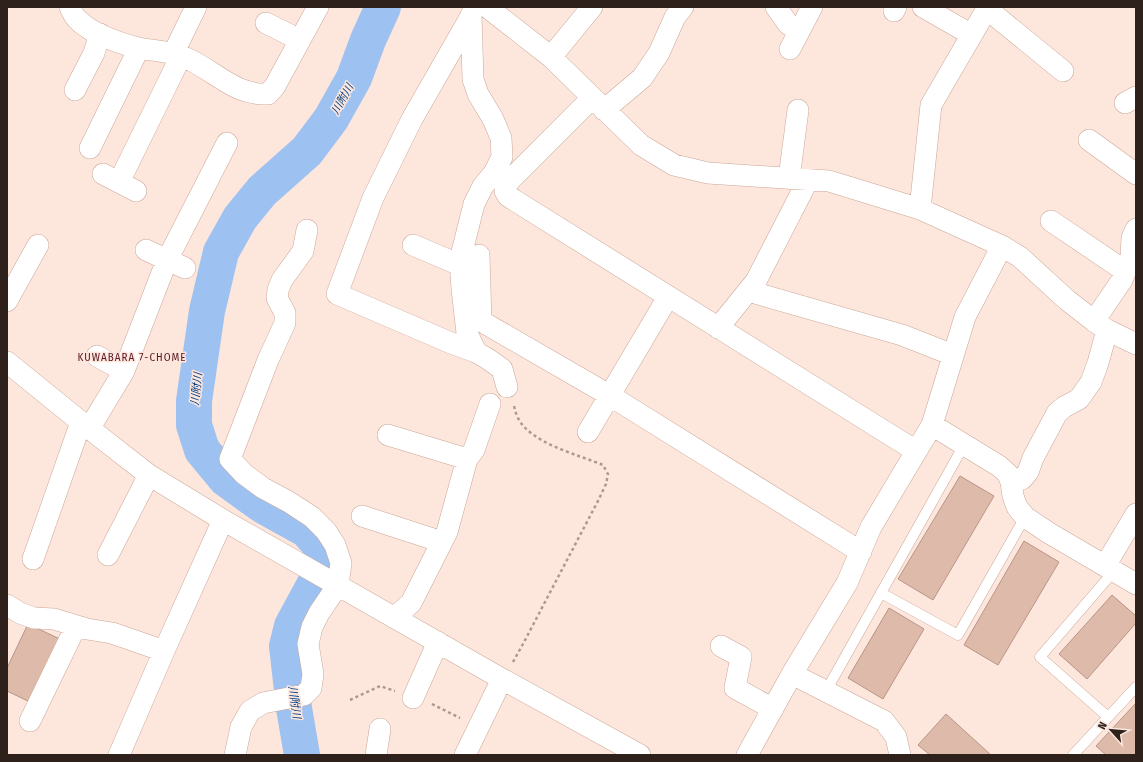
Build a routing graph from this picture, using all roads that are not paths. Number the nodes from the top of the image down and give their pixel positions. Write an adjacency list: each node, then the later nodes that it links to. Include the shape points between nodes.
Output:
1 (70, 7): 13 (street, via 77,20)
2 (196, 7): 18 (street)
3 (318, 7): 15 (street)
4 (592, 7): 19 (street)
5 (683, 7): 22 (street, via 675,17 659,53 642,78)
6 (776, 7): 12 (street, via 788,24)
7 (812, 7): 12 (street)
8 (923, 7): 14 (street)
9 (987, 8): 14 (street); 20 (street)
10 (478, 10): 19 (street); 40 (street, via 473,79 501,138 502,157 474,204); 48 (street, via 412,119 373,198 337,294)
11 (266, 23): 15 (street)
12 (799, 31): 17 (street)
13 (100, 34): 16 (street); 21 (street, via 94,53)
14 (972, 35): 30 (street, via 932,105)
15 (300, 40): 18 (street, via 268,94 247,92 231,85 202,65)
16 (139, 48): 18 (street); 26 (street)
17 (790, 49)
18 (177, 55): 29 (street)
19 (551, 57): 22 (street)
20 (1063, 71)
21 (74, 90)
22 (598, 104): 28 (street, via 641,145 674,165 708,173); 43 (street, via 512,178 505,191 514,200)
23 (798, 110): 28 (street)
24 (1089, 140): 27 (street)
25 (226, 143): 39 (street)
26 (90, 148)
27 (1136, 174)
28 (798, 179): 30 (street, via 829,181); 42 (street, via 756,281)
29 (119, 183)
30 (920, 209): 36 (street)
31 (1051, 221): 41 (street)
32 (1136, 229): 41 (street, via 1132,238 1131,258)
33 (307, 230): 75 (street, via 302,251 278,290 277,298 285,313 285,323 230,459 244,474 312,517 326,531 335,545 341,563)
34 (38, 245): 44 (street)
35 (412, 245): 40 (street)
36 (1002, 246): 45 (street, via 1020,257); 49 (street, via 965,317)
37 (146, 250): 39 (street)
38 (479, 255): 54 (street, via 481,321)
39 (176, 264): 52 (street)
40 (460, 265): 48 (street, via 467,333)
41 (1125, 271): 45 (street)
42 (748, 290): 46 (street); 49 (street, via 902,335)
43 (668, 297): 46 (street); 54 (street)
44 (7, 301)
45 (1100, 326): 47 (street); 64 (street, via 1098,363 1091,382 1079,400 1057,413 1028,472 1022,479)
46 (718, 328): 61 (street)
47 (1136, 344)
48 (476, 352): 53 (street, via 502,369)
49 (953, 355): 57 (street)
50 (97, 356): 52 (street)
51 (7, 362): 56 (street)
52 (124, 371): 56 (street)
53 (507, 387)
54 (610, 395): 58 (street); 70 (street)
55 (490, 404): 62 (street, via 474,450)
56 (85, 425): 63 (street); 72 (street)
57 (932, 425): 60 (street); 61 (street)
58 (588, 432)
59 (388, 434): 62 (street)
60 (964, 445): 64 (street, via 999,466 1008,474); 76 (lane)
61 (916, 451): 70 (street, via 871,527)
62 (467, 459): 69 (street)
63 (149, 475): 68 (street); 71 (street)
64 (1011, 482): 67 (street, via 1017,507)
65 (1136, 514): 73 (street)
66 (362, 516): 69 (street)
67 (1025, 517): 73 (street); 76 (lane, via 958,635)
68 (223, 520): 75 (street); 82 (street)
69 (442, 542): 78 (street, via 411,603)
70 (861, 552): 83 (street, via 847,583)
71 (108, 555)
72 (33, 558)
73 (1110, 569): 74 (street); 89 (lane, via 1040,657)
74 (1136, 584)
75 (338, 585): 78 (street); 93 (street, via 320,612 309,638 313,674 311,688 304,695 263,703 250,711 241,727)
76 (881, 594): 86 (lane)
77 (7, 605): 79 (street, via 34,618 54,619)
78 (394, 618): 80 (street)
79 (76, 626): 82 (street, via 112,633); 90 (street)
80 (438, 642): 84 (street); 87 (street)
81 (721, 646): 88 (street, via 741,656 734,688)
82 (164, 652): 92 (street)
83 (792, 674): 86 (street); 88 (street)
84 (502, 679): 95 (street); 96 (street)
85 (1136, 687): 89 (lane)
86 (826, 691): 98 (street, via 884,721 896,737)
87 (413, 698)
88 (773, 709): 97 (street)
89 (1108, 717): 99 (lane)
90 (30, 721)
91 (380, 729): 94 (street)
92 (119, 755)
93 (235, 755)
94 (376, 755)
95 (465, 755)
96 (640, 755)
97 (747, 755)
98 (900, 755)
99 (1073, 755)

